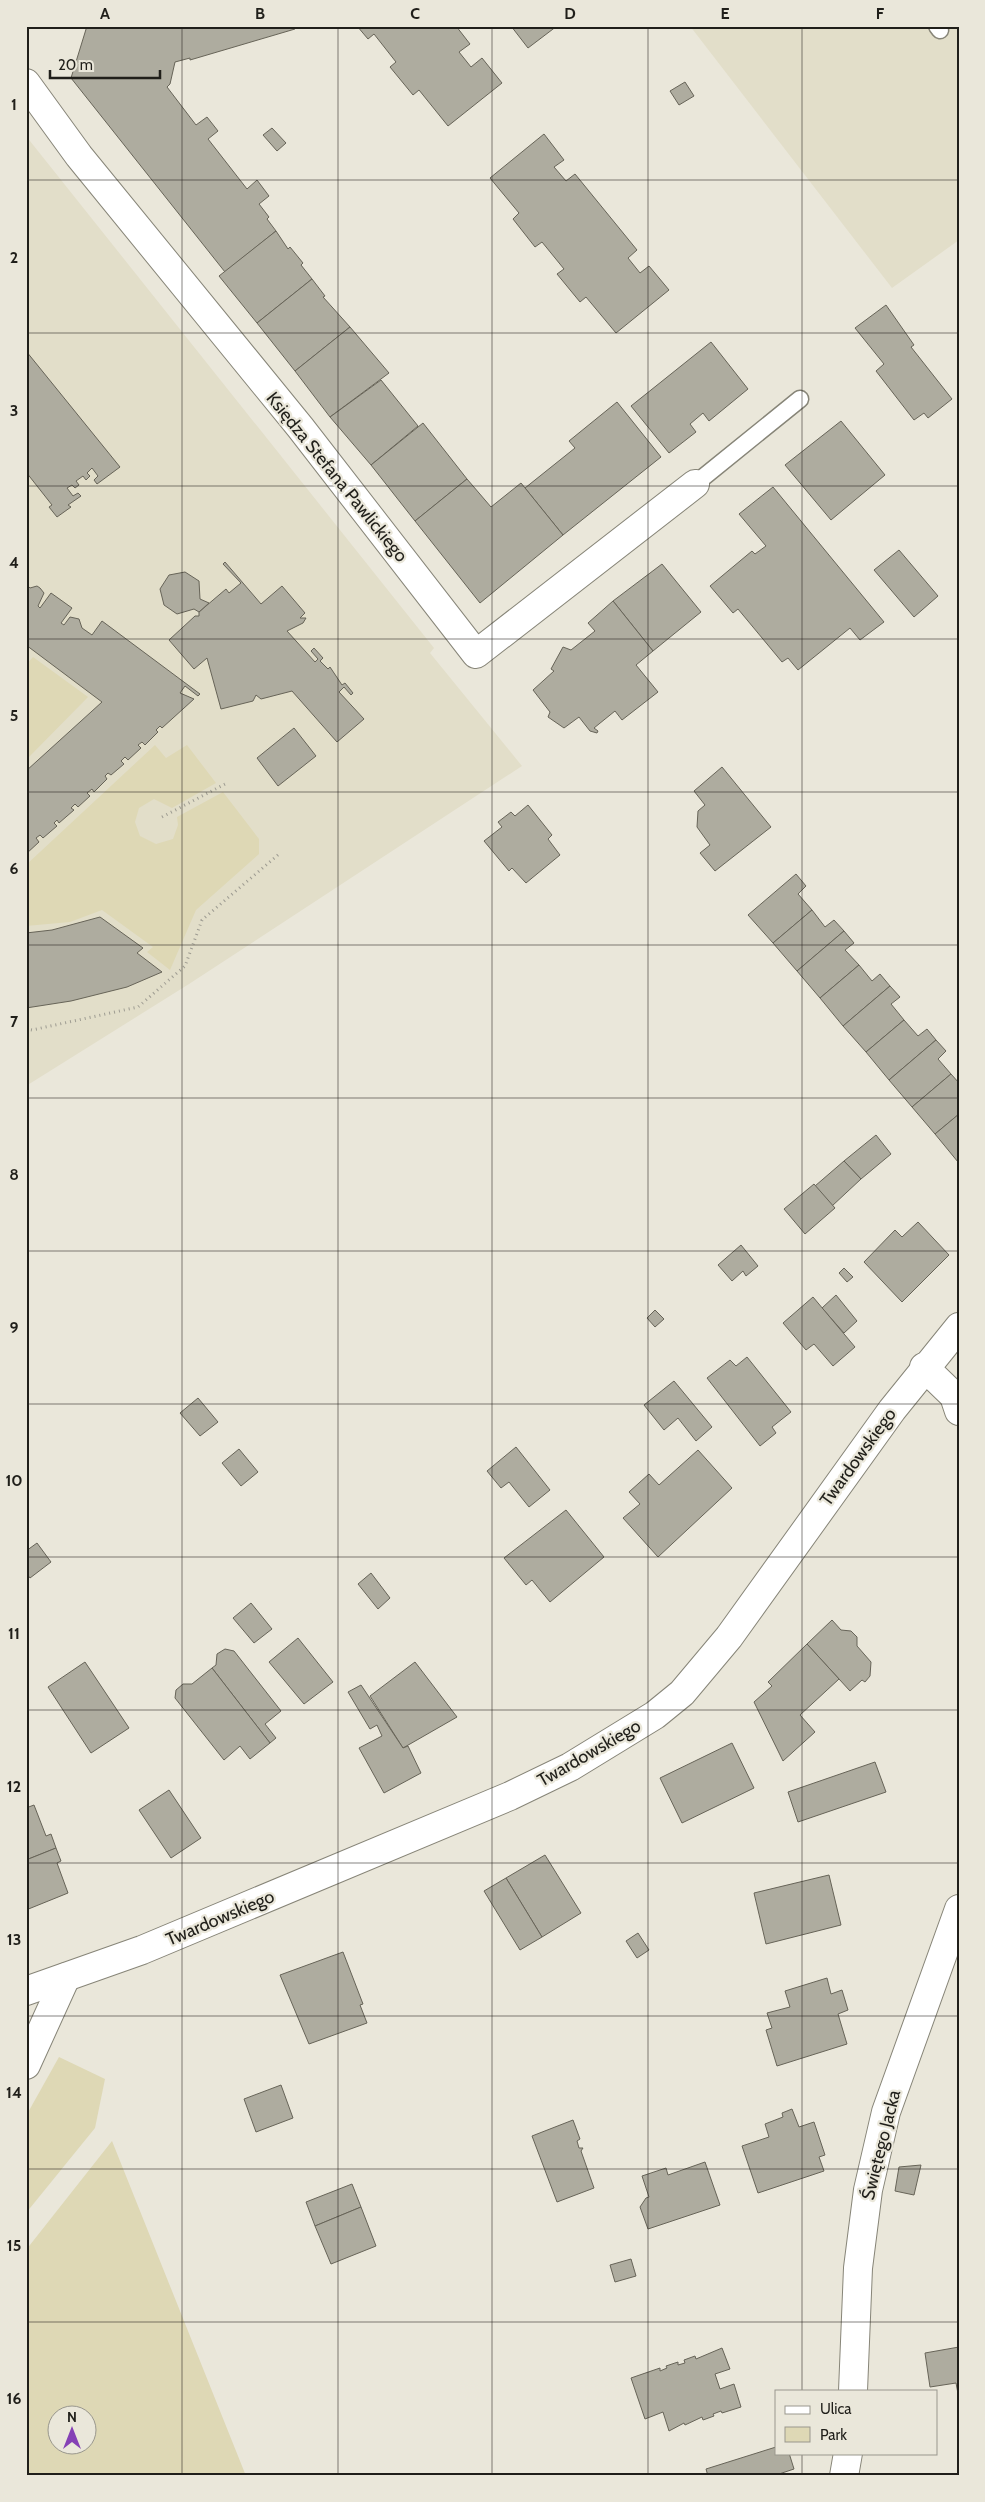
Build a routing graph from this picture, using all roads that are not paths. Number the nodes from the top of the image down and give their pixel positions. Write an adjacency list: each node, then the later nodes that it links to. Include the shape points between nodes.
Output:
1 (26, 83): 3 (street, Księdza Stefana Pawlickiego, via 79,156 300,428 476,654)
2 (800, 399): 3 (lane)
3 (695, 484)
4 (959, 1327): 5 (street, Twardowskiego)
5 (924, 1368): 6 (street, via 954,1396); 8 (street, Twardowskiego, via 829,1494 729,1637 682,1693 655,1715 570,1767 510,1796 142,1950)
6 (959, 1411)
7 (959, 1909): 11 (street, Świętego Jacka, via 886,2112 872,2172 858,2268)
8 (66, 1977): 9 (street, Twardowskiego); 10 (street)
9 (26, 1991)
10 (26, 2065)
11 (853, 2390)
12 (848, 2454): 13 (street)
13 (844, 2476)

